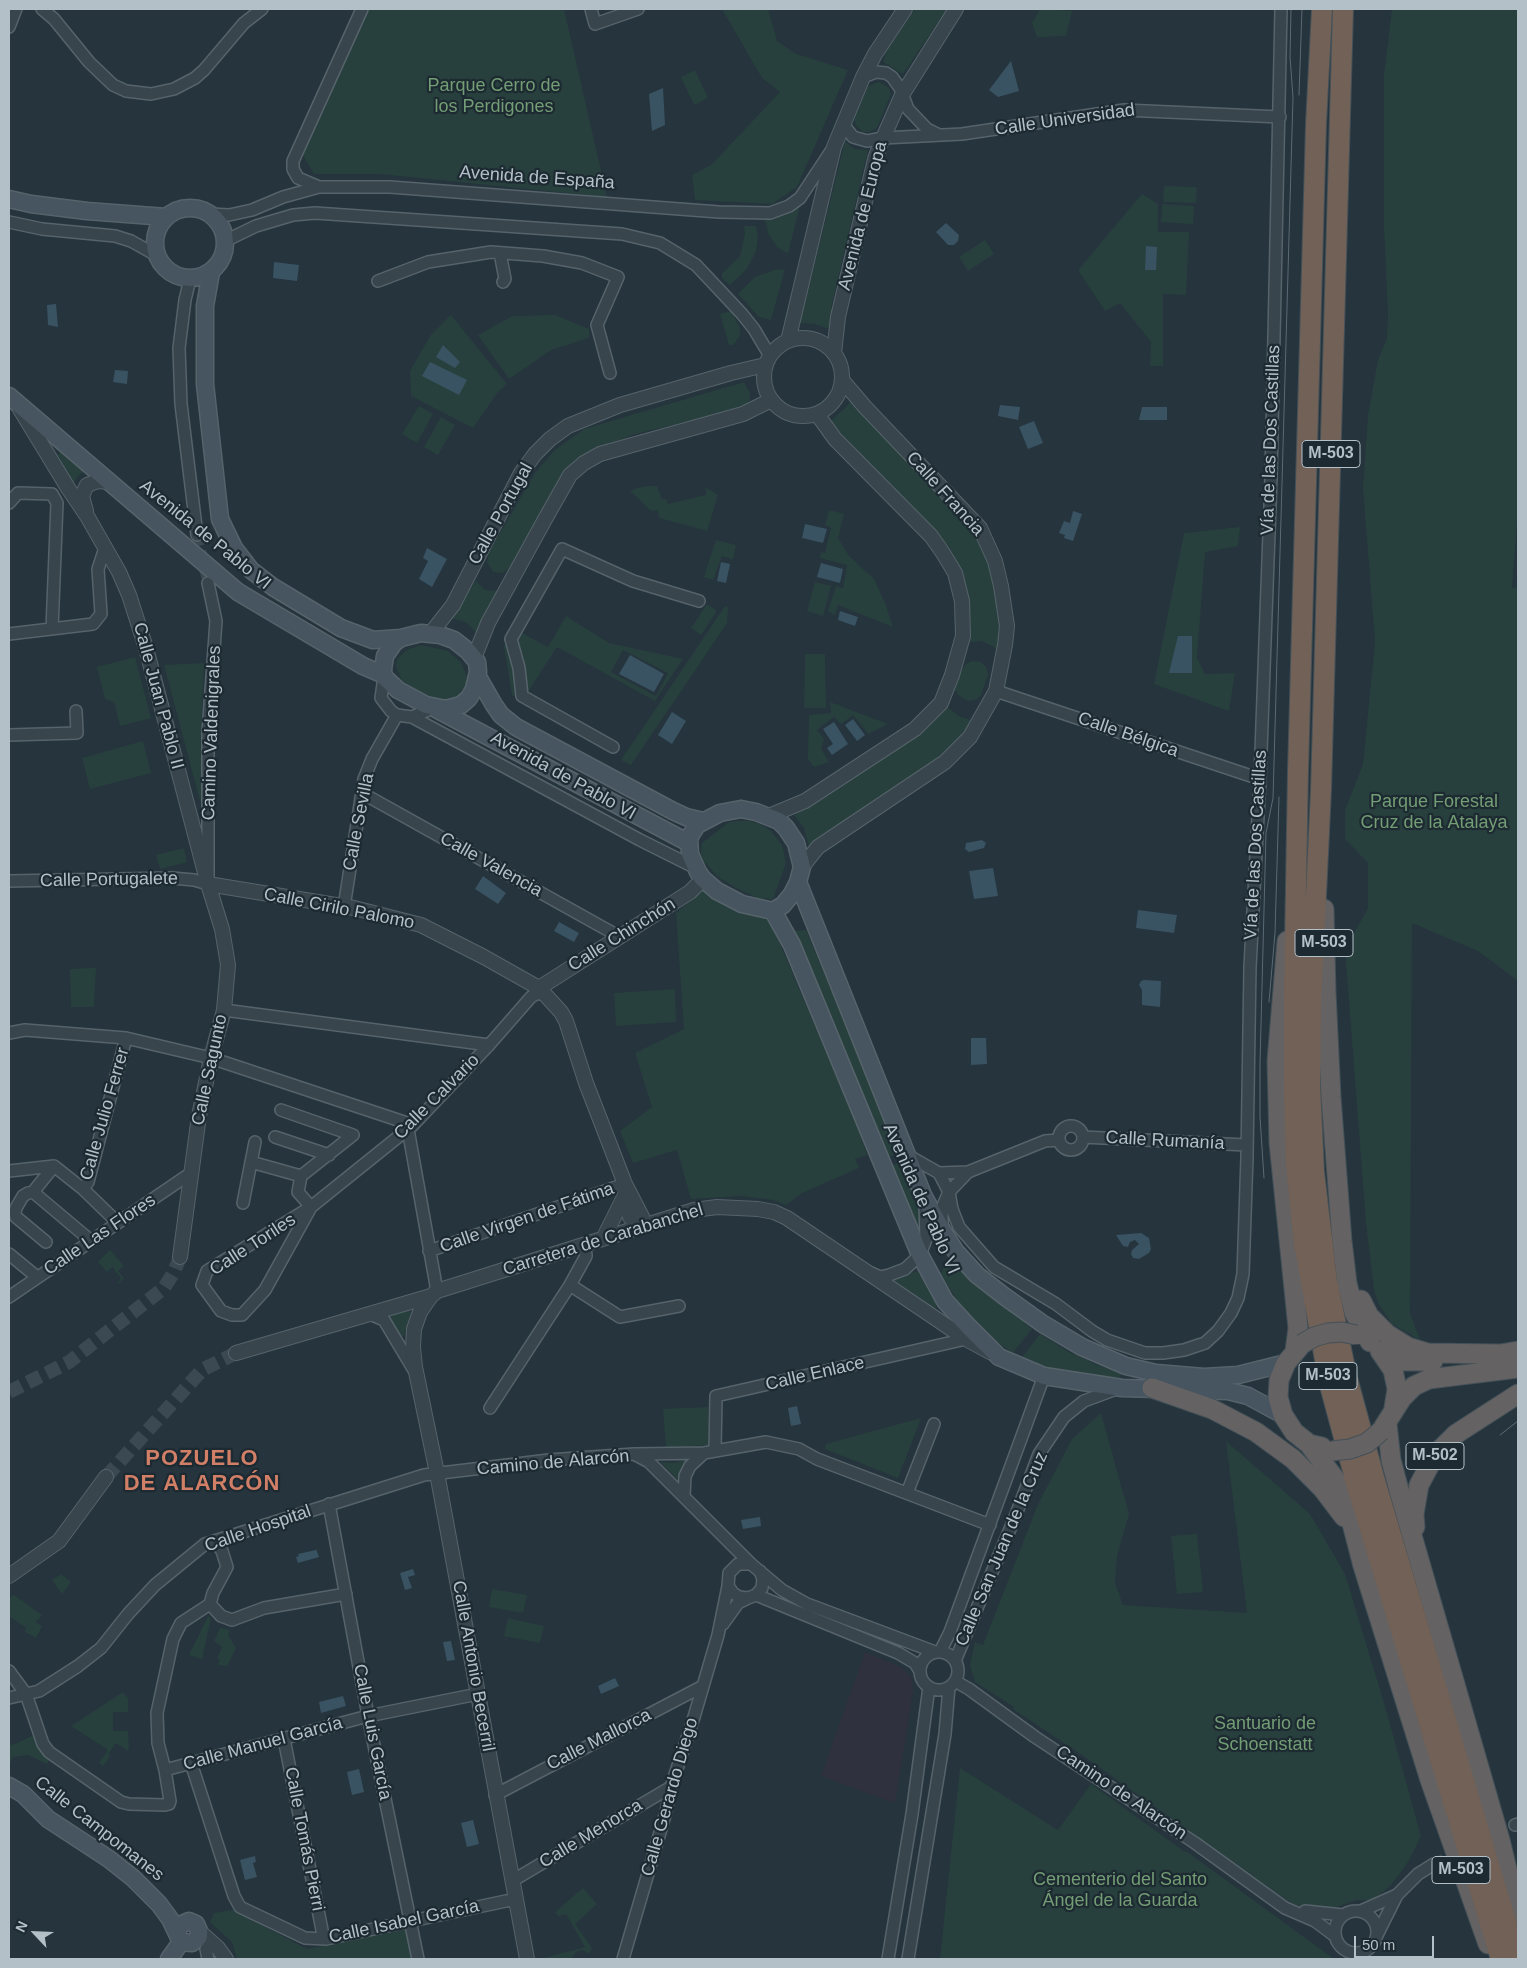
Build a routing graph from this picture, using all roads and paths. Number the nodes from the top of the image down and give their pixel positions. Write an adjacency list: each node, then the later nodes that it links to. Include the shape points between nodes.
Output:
1 (16, 9): 13 (street)
2 (42, 9): 3 (street, via 108,80 126,91 151,94 174,90 194,78 244,23)
3 (262, 9)
4 (362, 9): 22 (street, via 293,161 298,178)
5 (591, 9): 12 (street, via 595,24)
6 (905, 9): 14 (street)
7 (956, 9): 15 (street, Avenida de Europa)
8 (1281, 9): 16 (street, Vía de las Dos Castillas)
9 (1320, 9): 63 (highway, M-503)
10 (1343, 9): 17 (highway, M-503)
11 (1347, 9): 17 (highway, M-503)
12 (629, 10)
13 (9, 27)
14 (863, 77): 15 (street, via 876,72 886,73 896,81); 18 (street)
15 (902, 95): 19 (street, via 918,122); 20 (street, Avenida de Europa)
16 (1280, 117): 19 (street, Calle Universidad, via 1124,110); 64 (street, Vía de las Dos Castillas)
17 (1341, 118): 65 (highway, M-503)
18 (843, 124): 20 (street, Calle Universidad, via 858,140 867,142); 21 (street)
19 (941, 135): 20 (street, Calle Universidad)
20 (883, 138): 35 (street, Avenida de Europa, via 875,159 838,317)
21 (834, 147): 22 (street, Avenida de España, via 800,198 770,213 390,187); 34 (street)
22 (319, 187): 24 (street, Avenida de España, via 282,197 252,210 229,215)
23 (9, 199): 25 (main road, via 87,211)
24 (211, 214): 25 (main road, via 188,207); 27 (main road, via 221,226)
25 (166, 217): 29 (main road, via 154,242)
26 (9, 222): 29 (street, via 115,236)
27 (226, 241): 30 (main road, via 222,258); 36 (street, via 256,226 293,215 315,213 622,234 670,248 696,265 754,329)
28 (500, 253): 32 (street, via 428,262); 33 (street); 37 (street, via 582,263 618,277 597,325)
29 (156, 255): 31 (main road, via 164,268 176,276)
30 (211, 272): 31 (main road); 52 (main road, via 205,306 205,384 220,519 234,548 251,570 273,587 341,628 374,640)
31 (190, 279): 45 (street, via 179,348 181,404)
32 (378, 281)
33 (503, 282)
34 (788, 341): 35 (street, via 798,338 818,341); 36 (street, via 778,347)
35 (834, 353): 38 (street, via 841,366)
36 (768, 361): 40 (street, via 764,384); 51 (street, Calle Portugal, via 620,405 568,426 550,439 521,473 452,605)
37 (606, 367)
38 (842, 380): 41 (street, via 835,401); 56 (street, Calle Francia, via 986,538 1001,586 1007,626)
39 (13, 400): 42 (main road, Avenida de Pablo VI); 44 (street, Calle Juan Pablo II)
40 (771, 400): 41 (street, via 788,414); 53 (street, via 743,414 600,454 584,462 570,475 544,520 488,623)
41 (817, 414): 67 (street, via 835,439 931,536 943,553 955,573 962,601 963,636 941,703 915,729 805,801)
42 (109, 482): 44 (street, Calle Juan Pablo II, via 87,485 82,496); 54 (main road, Avenida de Pablo VI, via 238,592)
43 (9, 503): 49 (street, via 18,493 52,494 57,503)
44 (87, 516): 46 (street, Calle Juan Pablo II)
45 (197, 535)
46 (105, 548): 49 (street, via 98,569 101,614 93,624); 73 (street, Calle Juan Pablo II, via 129,595 146,648)
47 (208, 583): 73 (street, Camino Valdenigrales, via 216,620 208,732)
48 (699, 601): 62 (street, via 633,581 562,549 511,639 522,696)
49 (52, 629): 50 (street)
50 (9, 634)
51 (431, 634): 52 (main road); 53 (main road, via 454,640)
52 (400, 638): 54 (main road, via 385,656)
53 (474, 658): 55 (main road)
54 (384, 676): 57 (main road, via 398,690); 59 (street, via 382,701)
55 (478, 677): 57 (main road, via 472,694 465,702 454,708); 68 (main road, Avenida de Pablo VI, via 501,715 516,727 673,811)
56 (996, 691): 64 (street, Calle Bélgica); 71 (street, Calle Francia, via 970,737 945,762 818,847)
57 (435, 708): 60 (street); 69 (main road, Avenida de Pablo VI)
58 (76, 711): 61 (street, via 77,733)
59 (397, 715): 60 (street); 66 (street, Calle Sevilla, via 372,759)
60 (412, 717): 70 (street, Avenida de Pablo VI)
61 (9, 735)
62 (613, 747)
63 (1298, 771): 128 (highway, M-503, via 1277,1061 1279,1143 1298,1328); 203 (highway, M-503, via 1294,1086 1296,1164 1306,1252 1329,1382 1354,1476)
64 (1260, 779): 89 (street, Vía de las Dos Castillas, via 1250,967)
65 (1321, 790): 116 (highway, M-503, via 1331,1097); 204 (highway, M-503, via 1310,1086 1314,1172 1327,1281 1347,1378 1375,1481)
66 (362, 793): 74 (street, Calle Sevilla); 76 (street, Calle Valencia)
67 (769, 816): 68 (main road, Avenida de Pablo VI, via 741,809 729,810); 71 (main road, Avenida de Pablo VI, via 779,821 792,835)
68 (703, 821): 69 (main road, via 691,833)
69 (689, 844): 70 (main road, via 690,854)
70 (700, 874): 75 (main road, Avenida de Pablo VI, via 717,891 742,904); 76 (street, Calle Chinchón, via 690,892)
71 (800, 874): 75 (main road, via 792,894 783,905); 91 (main road, Avenida de Pablo VI)
72 (9, 881): 73 (street, Calle Portugalete, via 172,878)
73 (208, 884): 74 (street, Calle Cirilo Palomo); 78 (street, Calle Sagunto, via 222,929 228,965)
74 (344, 907): 77 (street, Calle Cirilo Palomo, via 421,925)
75 (773, 910): 115 (main road, Avenida de Pablo VI, via 792,945)
76 (620, 937): 77 (street, Calle Chinchón)
77 (536, 990): 81 (street, Calle Calvario); 100 (street, Calle Cirilo Palomo, via 562,1012)
78 (224, 1010): 81 (street); 82 (street, Calle Sagunto)
79 (9, 1033): 80 (street, via 25,1030)
80 (126, 1038): 82 (street); 99 (street, Calle Julio Ferrer, via 88,1182)
81 (489, 1045): 84 (street, Calle Calvario)
82 (211, 1058): 84 (street); 96 (street, Calle Sagunto)
83 (281, 1110): 90 (street, via 353,1135)
84 (411, 1127): 105 (street, Calle Calvario); 113 (street)
85 (275, 1137): 90 (street)
86 (1083, 1137): 87 (street, via 1082,1144 1073,1151 1062,1147); 87 (street, via 1079,1129 1068,1126 1061,1132); 89 (street, Calle Rumanía)
87 (1059, 1140): 95 (street, via 1045,1141)
88 (254, 1142): 92 (street)
89 (1246, 1145): 102 (street, Vía de las Dos Castillas, via 1243,1274 1238,1298 1218,1331 1205,1343 1184,1350 1145,1352 1107,1340 1056,1304 994,1267 959,1227)
90 (328, 1155): 98 (street)
91 (908, 1156): 97 (street); 103 (main road, Avenida de Pablo VI)
92 (251, 1162): 98 (street); 104 (street)
93 (54, 1166): 94 (street); 99 (street); 101 (street)
94 (9, 1171)
95 (968, 1172): 97 (street); 102 (street)
96 (191, 1173): 106 (street, Calle Las Flores); 117 (street, Calle Sagunto)
97 (939, 1173): 102 (street, Vía de las Dos Castillas)
98 (301, 1176): 105 (street, via 298,1192)
99 (83, 1189): 106 (street)
100 (625, 1190): 107 (street, Calle Cirilo Palomo, via 630,1217); 109 (street); 113 (street, Calle Virgen de Fátima)
101 (34, 1192): 110 (street); 111 (street, via 23,1196 15,1213)
102 (949, 1192): 108 (street, via 942,1208)
103 (923, 1195): 108 (main road, Avenida de Pablo VI); 115 (street, via 926,1239)
104 (243, 1204)
105 (311, 1207): 105 (street, Calle Toriles, via 207,1271 202,1285 221,1311 242,1315 265,1290)
106 (117, 1222): 110 (street, Calle Las Flores)
107 (641, 1227): 109 (street, Carretera de Carabanchel); 118 (street, Carretera de Carabanchel, via 694,1210 717,1207 766,1210 787,1218)
108 (942, 1230): 128 (main road, Avenida de Pablo VI, via 977,1275 1004,1296 1082,1347 1126,1366 1156,1373 1204,1377 1238,1375)
109 (603, 1239): 112 (street, Carretera de Carabanchel)
110 (90, 1240): 119 (street, Calle Las Flores)
111 (46, 1242)
112 (585, 1245): 120 (street, via 586,1256); 121 (street, Carretera de Carabanchel)
113 (429, 1251): 121 (street)
114 (9, 1254): 119 (street)
115 (920, 1255): 118 (street, via 905,1269 880,1277); 130 (main road, Avenida de Pablo VI, via 945,1301)
116 (1344, 1256): 126 (highway, M-503, via 1354,1312); 129 (highway, M-503, via 1369,1316 1408,1347 1428,1353)
117 (180, 1257)
118 (858, 1268): 125 (street, Carretera de Carabanchel)
119 (37, 1277): 122 (street, Calle Las Flores)
120 (570, 1286): 123 (street, via 620,1317); 137 (street)
121 (434, 1294): 124 (street, Carretera de Carabanchel); 132 (street, Calle Antonio Becerril, via 420,1312 414,1329)
122 (9, 1297)
123 (679, 1306)
124 (372, 1314): 127 (street, Carretera de Carabanchel); 132 (street, Calle Antonio Becerril, via 384,1320)
125 (966, 1339): 130 (street, Carretera de Carabanchel); 142 (street, Calle Enlace, via 716,1396)
126 (1370, 1344): 128 (highway, bridge, via 1342,1332 1328,1333 1314,1337); 129 (highway, via 1400,1361 1424,1362); 139 (highway, via 1393,1370 1396,1389)
127 (236, 1353)
128 (1294, 1353): 138 (highway, via 1279,1380 1278,1397)
129 (1509, 1353)
130 (999, 1356): 133 (main road, Avenida de Pablo VI)
131 (1518, 1368): 139 (highway, via 1428,1379 1414,1386)
132 (416, 1374): 144 (street, Calle Antonio Becerril)
133 (1044, 1376): 134 (main road, Avenida de Pablo VI); 149 (street, Calle San Juan de la Cruz)
134 (1122, 1388): 135 (main road, Avenida de Pablo VI); 161 (street, Calle San Juan de la Cruz, via 1084,1401 1064,1417 1039,1454)
135 (1152, 1388): 138 (main road, Avenida de Pablo VI, via 1228,1391 1248,1396); 152 (highway, M-503, via 1212,1409 1256,1432 1293,1459 1343,1515)
136 (1518, 1394): 151 (highway, M-502, via 1456,1434 1435,1455 1419,1485 1414,1514)
137 (490, 1408)
138 (1283, 1415): 141 (highway, via 1294,1432)
139 (1388, 1421): 141 (highway, bridge, via 1367,1443 1350,1449 1332,1451); 151 (highway, M-503, via 1393,1469)
140 (934, 1424): 146 (street)
141 (1309, 1444): 152 (highway, M-503, via 1338,1484)
142 (710, 1451): 143 (street); 146 (street, via 766,1442 790,1448); 147 (street, via 690,1466 685,1476)
143 (634, 1454): 144 (street, Camino de Alarcón); 147 (street, Camino de Alarcón, via 649,1462)
144 (438, 1473): 148 (street, Calle Hospital); 168 (street, Calle Antonio Becerril)
145 (106, 1478): 154 (street, via 59,1541)
146 (906, 1493): 149 (street)
147 (684, 1496): 153 (street, Camino de Alarcón)
148 (329, 1504): 150 (street, Calle Hospital); 156 (street, Calle Luis García)
149 (990, 1525): 160 (street, Calle San Juan de la Cruz, via 950,1632)
150 (216, 1542): 158 (street, via 227,1567); 167 (street, Calle Hospital, via 205,1544 155,1585 101,1648 39,1691)
151 (1418, 1555): 188 (highway, M-503, via 1500,1840)
152 (1364, 1566): 202 (highway, M-503, via 1430,1780)
153 (756, 1567): 155 (street, via 738,1564 729,1573); 157 (street, via 763,1579 762,1588); 160 (street, Camino de Alarcón, via 782,1590 807,1604)
154 (9, 1576)
155 (728, 1586): 157 (street, via 740,1597); 159 (street, Calle Gerardo Diego)
156 (346, 1594): 158 (street, via 264,1608 232,1620 221,1616); 170 (street, Calle Luis García)
157 (752, 1596): 159 (street, Calle Gerardo Diego, via 738,1603); 163 (street, via 898,1652 915,1663)
158 (210, 1604): 173 (street, via 180,1623 173,1639 157,1713 158,1743)
159 (718, 1635): 165 (street, Calle Gerardo Diego)
160 (937, 1652): 161 (street, via 949,1654); 163 (street, via 924,1659)
161 (955, 1661): 164 (street, via 958,1671)
162 (9, 1671): 167 (street)
163 (920, 1671): 166 (street)
164 (952, 1684): 166 (street, via 939,1690); 178 (street); 185 (street, Camino de Alarcón, via 970,1689)
165 (703, 1686): 175 (street, Calle Gerardo Diego); 176 (street, Calle Mallorca)
166 (929, 1687): 177 (street)
167 (26, 1694): 169 (street, Calle Hospital); 173 (street, via 48,1752 121,1802 165,1806 170,1801)
168 (478, 1694): 170 (street, Calle Manuel García); 176 (street, Calle Antonio Becerril)
169 (9, 1698)
170 (368, 1716): 171 (street, Calle Manuel García); 189 (street, Calle Luis García)
171 (284, 1739): 172 (street, Calle Manuel García); 192 (street, Calle Tomás Pierri)
172 (191, 1763): 173 (street, Calle Manuel García); 192 (street, Calle Isabel García, via 240,1907 305,1938)
173 (165, 1770)
174 (9, 1786): 193 (main road, Calle Campomanes, via 24,1794 48,1818 133,1878)
175 (671, 1787): 182 (street, Calle Menorca); 199 (street, Calle Gerardo Diego)
176 (495, 1795): 182 (street, Calle Antonio Becerril)
177 (912, 1814): 178 (street, via 925,1821); 181 (street)
178 (929, 1829): 179 (street)
179 (925, 1858): 181 (street, via 911,1869); 201 (street)
180 (1434, 1864): 183 (street, via 1418,1874)
181 (903, 1870): 200 (street)
182 (512, 1881): 184 (street, Calle Antonio Becerril)
183 (1397, 1895): 186 (street); 191 (street)
184 (516, 1900): 189 (street, Calle Isabel García); 198 (street, Calle Antonio Becerril)
185 (1285, 1908): 187 (street, Camino de Alarcón); 190 (street, Camino de Alarcón, via 1315,1921)
186 (1361, 1911): 187 (street); 191 (street, via 1372,1918)
187 (1343, 1915): 190 (street, via 1336,1926)
188 (1518, 1915)
189 (412, 1922): 192 (street, Calle Isabel García); 197 (street, Calle Luis García)
190 (1335, 1936): 191 (street, via 1339,1946 1355,1954 1371,1946)
191 (1377, 1936)
192 (326, 1939)
193 (194, 1943): 194 (main road); 195 (street); 196 (street, via 218,1948)
194 (169, 1959)
195 (219, 1959)
196 (226, 1959)
197 (418, 1959)
198 (527, 1959)
199 (623, 1959)
200 (888, 1959)
201 (908, 1959)
202 (1494, 1959)
203 (1501, 1959)
204 (1517, 1959)

